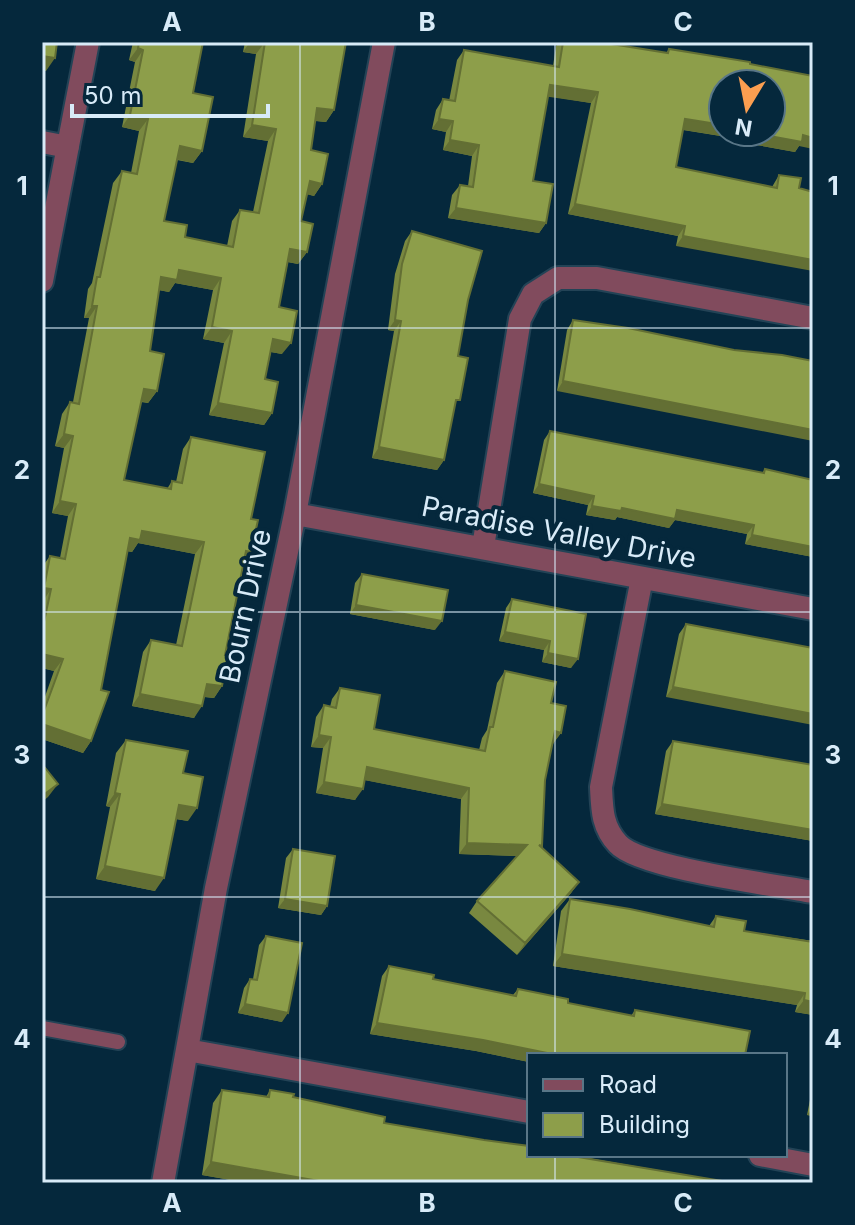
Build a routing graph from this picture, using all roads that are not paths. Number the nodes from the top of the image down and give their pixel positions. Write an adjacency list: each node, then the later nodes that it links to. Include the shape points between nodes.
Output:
1 (88, 42): 4 (street)
2 (384, 42): 7 (street, Bourn Drive)
3 (42, 142): 4 (street)
4 (68, 147): 5 (street)
5 (42, 281)
6 (813, 318): 8 (street, via 597,278 558,278 533,294 520,319)
7 (295, 514): 8 (street, Paradise Valley Drive); 14 (street, Bourn Drive)
8 (483, 547): 9 (street, Paradise Valley Drive)
9 (642, 578): 10 (street, Paradise Valley Drive); 11 (street, via 601,787 603,821 620,846 653,863)
10 (813, 609)
11 (813, 892)
12 (42, 1028): 13 (lane)
13 (118, 1042)
14 (187, 1050): 15 (street); 18 (street, Bourn Drive)
15 (527, 1112)
16 (771, 1157): 17 (street)
17 (813, 1165)
18 (163, 1183)

